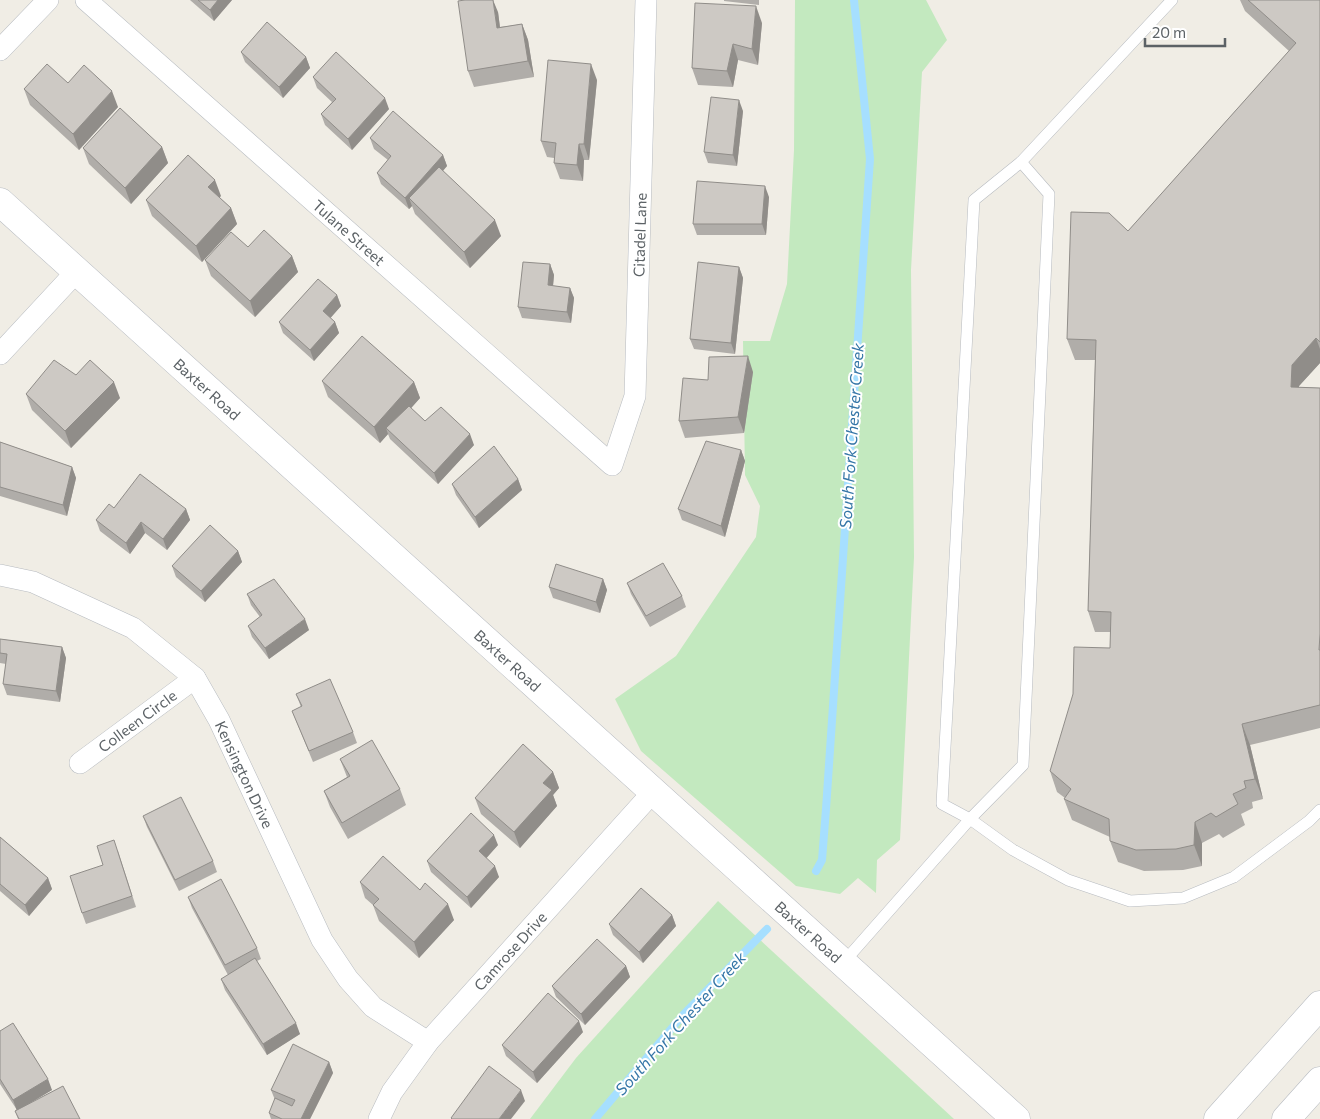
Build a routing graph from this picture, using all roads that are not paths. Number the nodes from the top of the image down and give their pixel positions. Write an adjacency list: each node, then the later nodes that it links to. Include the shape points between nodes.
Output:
1 (48, 0): 5 (street)
2 (86, 0): 10 (street, Tulane Street)
3 (646, 0): 10 (street, Citadel Lane, via 635,396)
4 (1172, 0): 6 (lane)
5 (0, 50)
6 (1021, 162): 16 (lane, via 1049,194 1023,765); 16 (lane, via 974,200 942,804)
7 (0, 202): 8 (street, Baxter Road)
8 (77, 272): 9 (street); 14 (street, Baxter Road)
9 (0, 354)
10 (612, 465)
11 (0, 575): 12 (street, Kensington Drive, via 33,582 133,628)
12 (195, 678): 13 (street, Colleen Circle); 19 (street, Kensington Drive, via 219,720 322,940 348,979 373,1006)
13 (80, 763)
14 (653, 792): 17 (street, Baxter Road); 19 (street, Camrose Drive)
15 (1320, 810): 16 (lane, via 1234,877 1183,898 1130,901 1068,880 1013,850)
16 (970, 819): 17 (lane)
17 (843, 963): 22 (street, Baxter Road)
18 (1320, 1006): 23 (street)
19 (428, 1042): 21 (street, Camrose Drive, via 392,1092)
20 (1320, 1081): 24 (street)
21 (379, 1119)
22 (1016, 1119)
23 (1218, 1119)
24 (1286, 1119)

